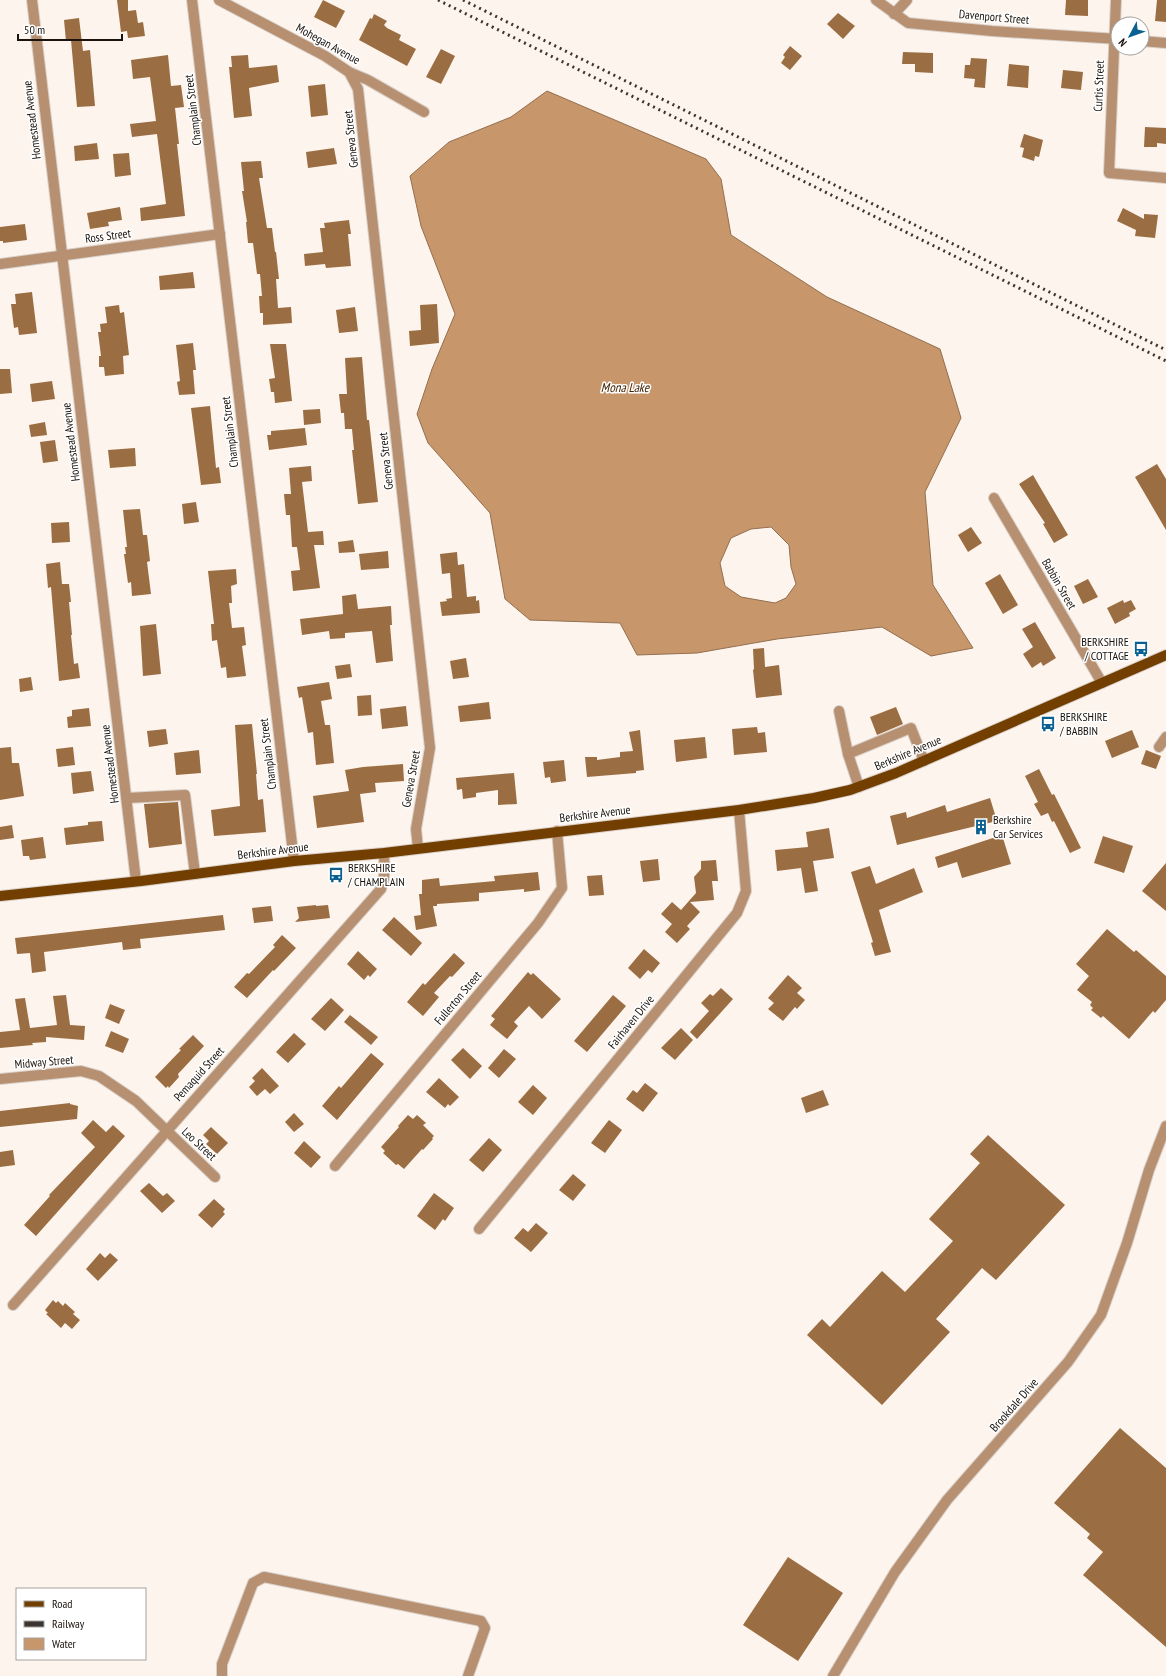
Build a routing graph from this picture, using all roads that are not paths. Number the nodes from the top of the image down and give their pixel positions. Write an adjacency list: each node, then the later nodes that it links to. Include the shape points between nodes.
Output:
1 (32, 0): 17 (street, Homestead Avenue)
2 (192, 0): 16 (street, Champlain Street)
3 (219, 0): 13 (street, Mohegan Avenue, via 325,56)
4 (876, 0): 7 (street, Davenport Street)
5 (907, 0): 7 (street)
6 (1116, 0): 8 (street, Curtis Street)
7 (894, 14): 9 (street, Davenport Street, via 908,23)
8 (1116, 16)
9 (1110, 39)
10 (1150, 42): 11 (street)
11 (1166, 43)
12 (1115, 56): 15 (street, Curtis Street, via 1109,173)
13 (349, 72): 14 (street, Mohegan Avenue); 31 (street, Geneva Street, via 358,89 430,748 416,829)
14 (424, 112)
15 (1166, 178)
16 (220, 234): 17 (street, Ross Street); 33 (street, Champlain Street)
17 (61, 255): 18 (street, Ross Street); 28 (street, Homestead Avenue)
18 (0, 264)
19 (994, 498): 21 (street, Babbin Street)
20 (1165, 659): 21 (main road, Berkshire Avenue)
21 (1102, 683): 26 (main road, Berkshire Avenue)
22 (839, 711): 25 (street)
23 (1166, 737): 24 (street)
24 (1159, 747)
25 (848, 754): 26 (street, via 911,728); 27 (street)
26 (924, 761): 27 (main road, Berkshire Avenue)
27 (859, 787): 29 (main road, Berkshire Avenue, via 814,798)
28 (127, 798): 34 (street, via 185,795); 35 (street, Homestead Avenue)
29 (739, 810): 30 (main road, Berkshire Avenue); 42 (street, Fairhaven Drive, via 746,891 737,913)
30 (557, 831): 31 (main road, Berkshire Avenue); 40 (street, Fullerton Street, via 562,888 555,899 538,923)
31 (418, 848): 32 (main road, Berkshire Avenue)
32 (384, 853): 33 (main road, Berkshire Avenue); 39 (street, Pemaquid Street, via 385,872 381,889)
33 (294, 861): 34 (main road, Berkshire Avenue)
34 (195, 874): 35 (main road, Berkshire Avenue)
35 (136, 881): 36 (main road, Berkshire Avenue)
36 (0, 896)
37 (0, 1079): 39 (street, Midway Street, via 81,1071 99,1076 136,1101)
38 (1166, 1126): 46 (street, Brookdale Drive, via 1101,1315 1068,1362 947,1500 895,1572)
39 (166, 1131): 41 (street, Leo Street); 43 (street, Pemaquid Street)
40 (335, 1166)
41 (215, 1177)
42 (479, 1229)
43 (13, 1305)
44 (222, 1676): 45 (street, via 222,1664 253,1583 264,1577 481,1621 485,1628)
45 (468, 1676)
46 (833, 1676)

